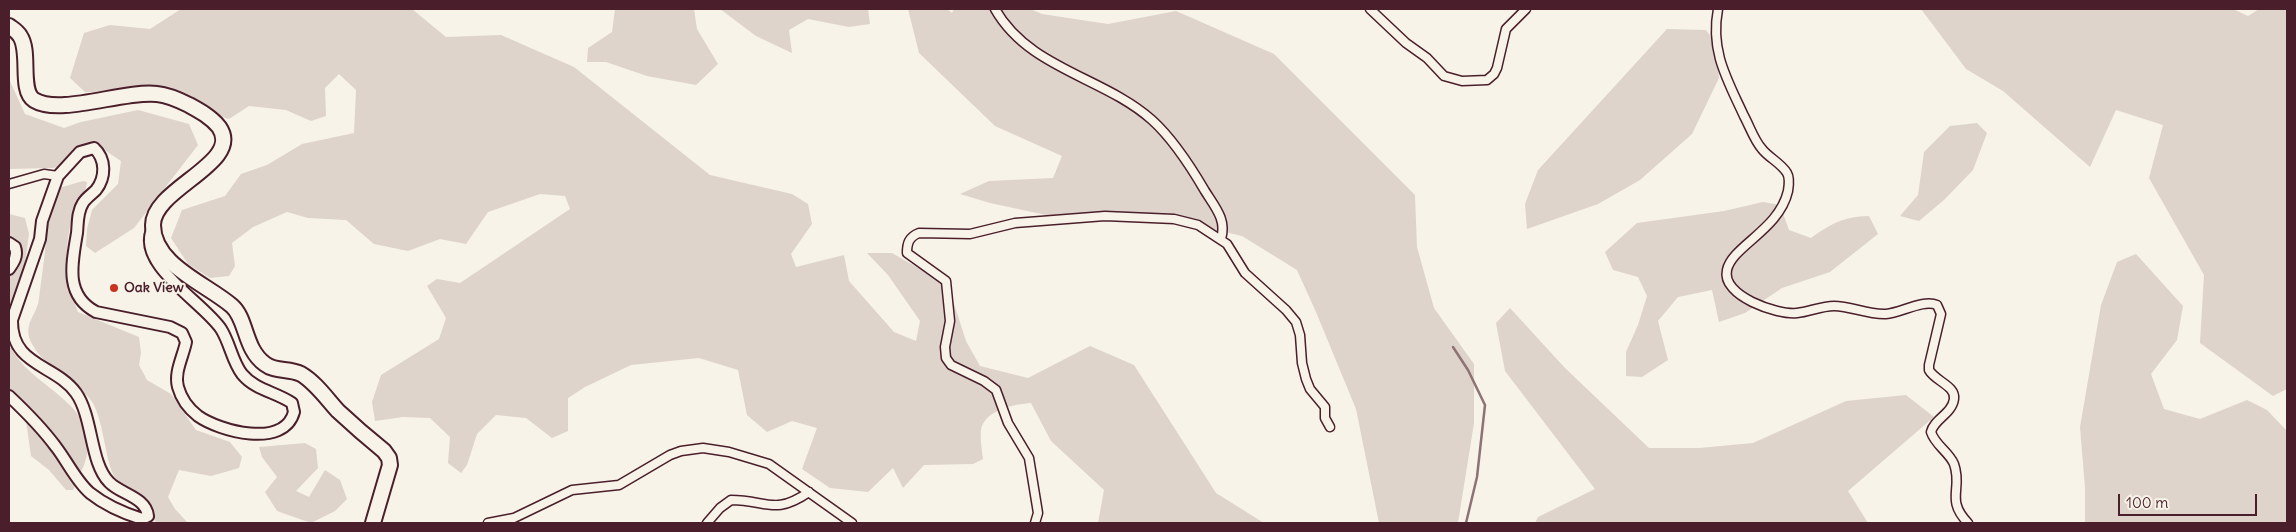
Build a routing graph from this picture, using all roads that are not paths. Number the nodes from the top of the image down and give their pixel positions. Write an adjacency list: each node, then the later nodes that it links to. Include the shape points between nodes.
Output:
1 (995, 9): 9 (street, via 1003,23 1030,48 1152,120 1198,179 1222,218)
2 (1370, 9): 3 (street, via 1444,76 1462,82 1487,80 1494,74 1506,29)
3 (1526, 9)
4 (1718, 9): 20 (street, via 1715,38 1728,82 1755,140 1786,171 1789,183 1786,200 1778,215 1730,264 1726,276 1729,286 1742,297 1789,313 1832,306 1885,314 1929,304 1939,307 1941,314 1928,367 1930,374 1952,390 1954,399 1931,432 1954,463 1955,503)
5 (9, 26): 8 (highway, via 21,36 24,44 26,87 32,99 46,105 62,106 142,93 158,94 206,114 220,128 223,141 219,154 162,203 153,216)
6 (58, 176): 7 (street, via 44,174); 8 (street, via 80,152 94,148 100,154 102,178 78,214 71,264 79,298 86,306 96,312 163,325 182,333 186,342 178,371 178,388 187,405 198,416 244,433 269,434 282,428 293,416 294,406 263,390 242,374 213,318 174,283 152,254 149,237); 12 (street, via 12,320 14,342 37,365 75,392 87,418 97,460 108,482 140,502 148,516 142,519 120,512 90,493 36,423)
7 (9, 184)
8 (153, 228): 15 (highway, via 156,240 170,260 236,310 254,353 265,365 291,370 308,379 389,458 390,465)
9 (1221, 239): 13 (street, via 1246,273 1296,322 1303,371 1310,389 1325,407 1324,418); 19 (street, via 1188,222 1105,216 1015,224 970,234 927,232 912,236 908,242 907,253 911,258 946,281 950,321 946,358 951,365 996,390 1008,423 1029,458 1038,512)
10 (9, 243): 11 (street, via 17,251)
11 (9, 268)
12 (9, 396)
13 (1330, 428)
14 (809, 492): 16 (street, via 757,459 716,449 691,449 670,455 619,485 572,490 514,518); 17 (street, via 788,505 731,500); 18 (street)
15 (373, 523)
16 (488, 523)
17 (707, 523)
18 (852, 523)
19 (1035, 523)
20 (1968, 523)

